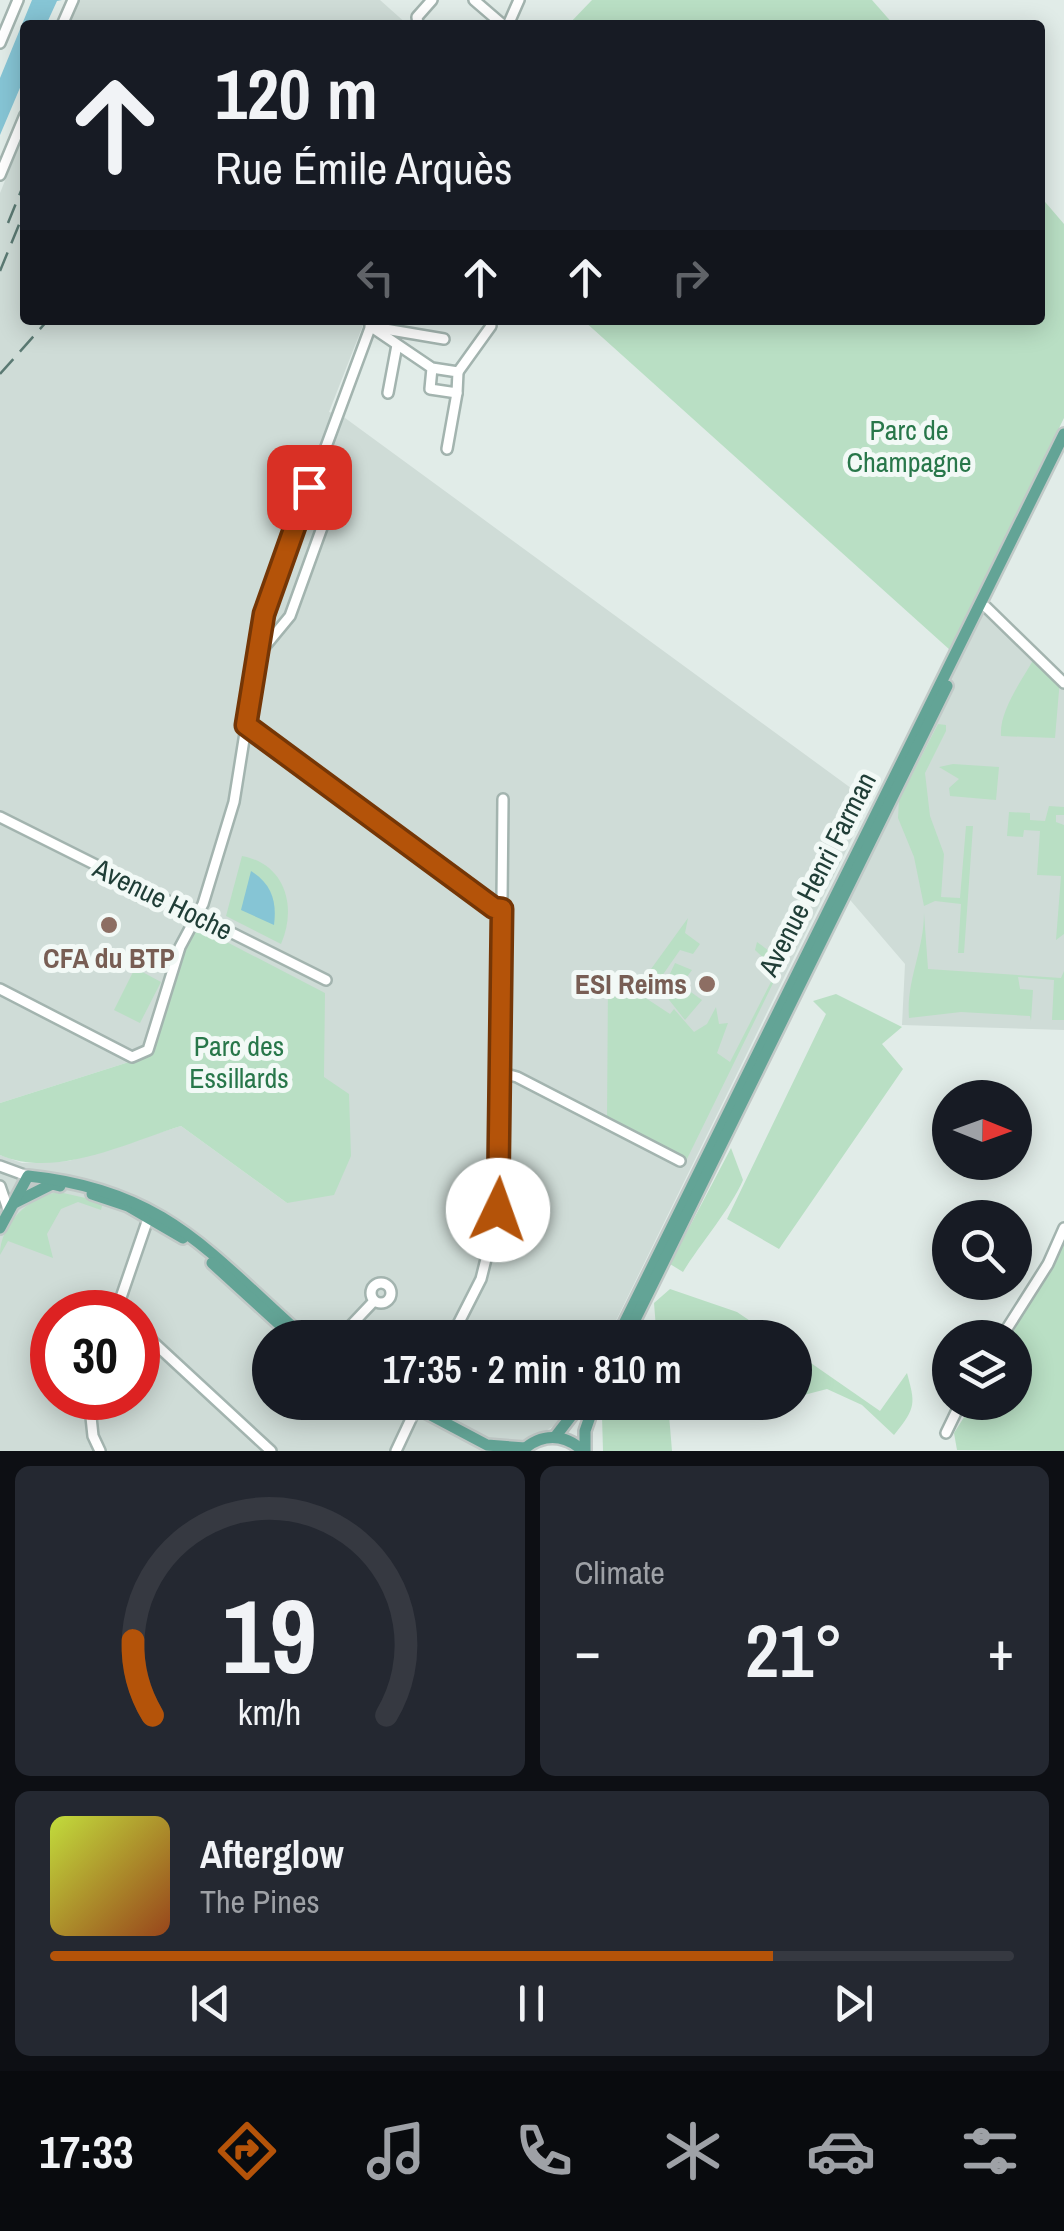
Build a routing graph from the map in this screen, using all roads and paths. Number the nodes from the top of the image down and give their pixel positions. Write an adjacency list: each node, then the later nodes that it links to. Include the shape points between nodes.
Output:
1 (18, 0): 6 (street)
2 (432, 0): 4 (street)
3 (474, 0): 5 (street)
4 (417, 20)
5 (500, 20)
6 (0, 43)
7 (20, 127): 8 (street)
8 (0, 175)
9 (371, 325): 22 (street)
10 (374, 325): 14 (street)
11 (381, 325): 13 (street)
12 (492, 326): 16 (street)
13 (444, 339)
14 (397, 345): 15 (street); 17 (street)
15 (432, 368): 16 (street); 18 (street, via 430,388)
16 (458, 372): 18 (street)
17 (388, 392)
18 (457, 393): 20 (street)
19 (1064, 434): 50 (main road, Avenue Henri Farman)
20 (446, 449)
21 (1064, 449): 23 (main road, Avenue Henri Farman)
22 (304, 501): 24 (street, via 264,614); 24 (street, via 324,522 290,616)
23 (986, 607): 25 (street); 51 (main road, Avenue Henri Farman)
24 (257, 656): 26 (street)
25 (1064, 682)
26 (246, 725): 29 (street); 30 (street, via 234,802)
27 (503, 798): 29 (street)
28 (0, 817): 30 (street, Avenue Hoche)
29 (502, 909): 33 (street)
30 (198, 916): 31 (street, Avenue Hoche); 32 (street, via 180,947 148,1050 132,1056)
31 (326, 980)
32 (0, 989)
33 (502, 1081): 34 (street); 34 (street); 49 (street, via 494,1238)
34 (525, 1081): 35 (street)
35 (680, 1161)
36 (0, 1166): 37 (street)
37 (28, 1176): 38 (street); 40 (main road); 47 (main road, via 114,1192 163,1215)
38 (52, 1184): 40 (main road); 41 (main road)
39 (0, 1186): 40 (street)
40 (12, 1208): 42 (main road)
41 (149, 1216): 44 (street); 46 (main road)
42 (0, 1228)
43 (1064, 1228): 52 (street)
44 (125, 1290)
45 (374, 1301): 48 (street)
46 (274, 1320)
47 (286, 1320)
48 (356, 1320)
49 (461, 1320)
50 (625, 1320)
51 (635, 1320)
52 (1012, 1320)
53 (160, 1348): 65 (street)
54 (91, 1420): 64 (street)
55 (409, 1420): 66 (street)
56 (436, 1420): 67 (main road)
57 (439, 1420): 63 (main road, via 487,1445)
58 (568, 1420): 62 (main road)
59 (588, 1420): 68 (main road)
60 (953, 1420): 61 (street)
61 (946, 1433)
62 (555, 1437): 63 (main road); 68 (main road)
63 (523, 1449)
64 (100, 1451)
65 (271, 1451)
66 (396, 1451)
67 (488, 1451)
68 (584, 1451)

